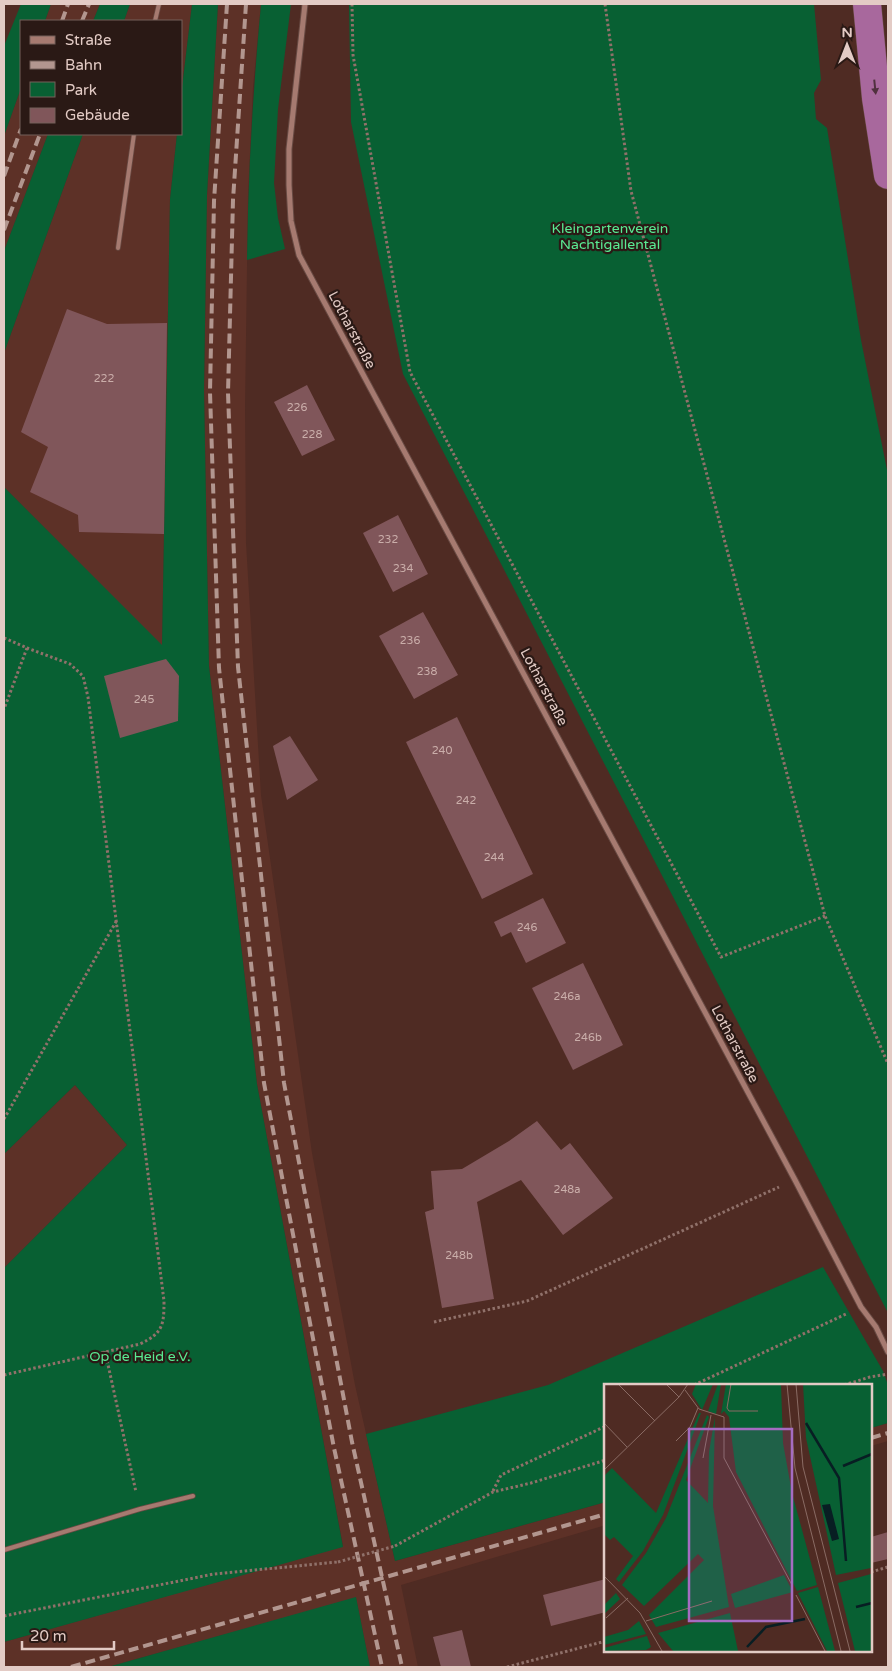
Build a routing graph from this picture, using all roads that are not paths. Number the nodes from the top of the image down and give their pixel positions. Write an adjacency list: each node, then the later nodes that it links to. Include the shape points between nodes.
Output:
1 (159, 4): 4 (lane)
2 (304, 4): 8 (street, Lotharstraße, via 289,148 291,220 299,255 861,1307 876,1326)
3 (867, 4): 6 (highway, one-way to 6, via 876,98)
4 (155, 20)
5 (134, 135): 7 (lane)
6 (888, 175)
7 (118, 248)
8 (888, 1352)
9 (193, 1496): 10 (lane)
10 (4, 1550)

